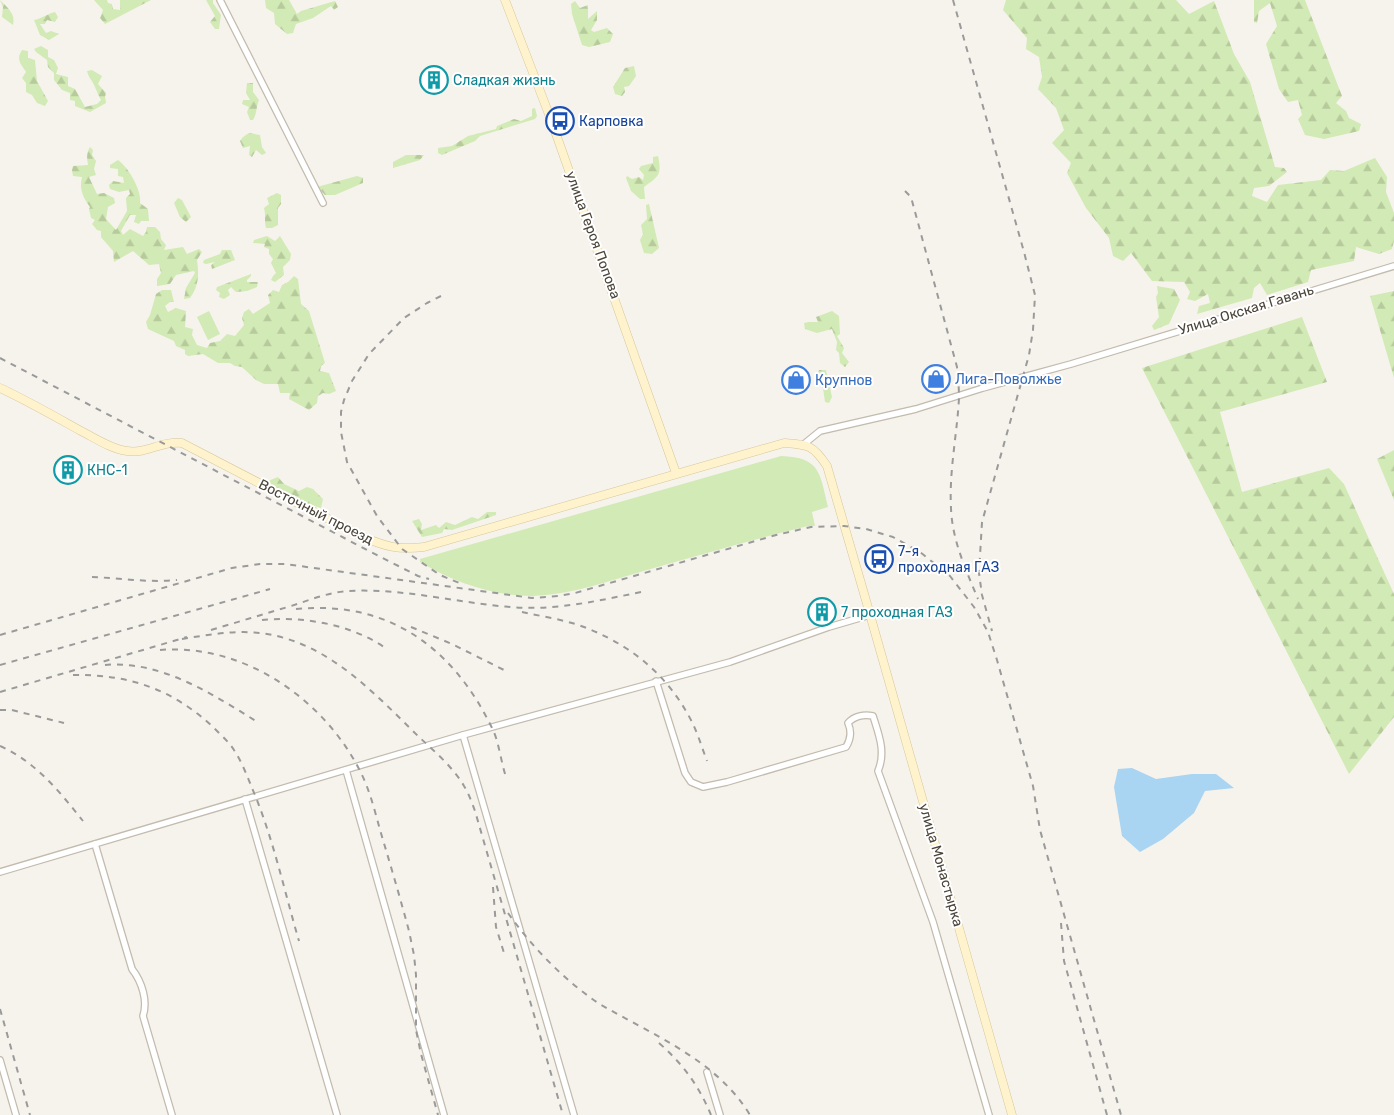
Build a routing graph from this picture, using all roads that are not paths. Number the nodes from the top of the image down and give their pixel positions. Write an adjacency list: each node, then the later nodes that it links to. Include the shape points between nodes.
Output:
1 (220, 0): 3 (street)
2 (505, 0): 7 (street, улица Героя Попова, via 570,170)
3 (323, 203)
4 (1394, 266): 6 (street, Улица Окская Гавань, via 916,409 820,431)
5 (0, 388): 7 (street, Восточный проезд, via 125,451 142,452 171,442 182,443 363,537 402,549 424,547)
6 (804, 444): 7 (street, Восточный проезд, via 784,443); 8 (street, улица Монастырка, via 817,451 826,466)
7 (676, 473)
8 (870, 616): 9 (street, via 730,662); 24 (street, улица Монастырка)
9 (656, 682): 10 (street); 23 (street, via 685,773 691,782 703,787 846,747 850,741 850,720 863,715 873,716 883,752 878,771 933,922)
10 (463, 735): 11 (street); 21 (street)
11 (346, 770): 12 (street); 20 (street)
12 (245, 800): 13 (street); 19 (street)
13 (95, 844): 14 (street); 18 (street, via 132,969 139,978 146,1006 143,1016)
14 (0, 872)
15 (0, 1060): 17 (street)
16 (708, 1072): 22 (street)
17 (16, 1115)
18 (172, 1115)
19 (337, 1115)
20 (444, 1115)
21 (574, 1115)
22 (720, 1115)
23 (988, 1115)
24 (1012, 1115)

